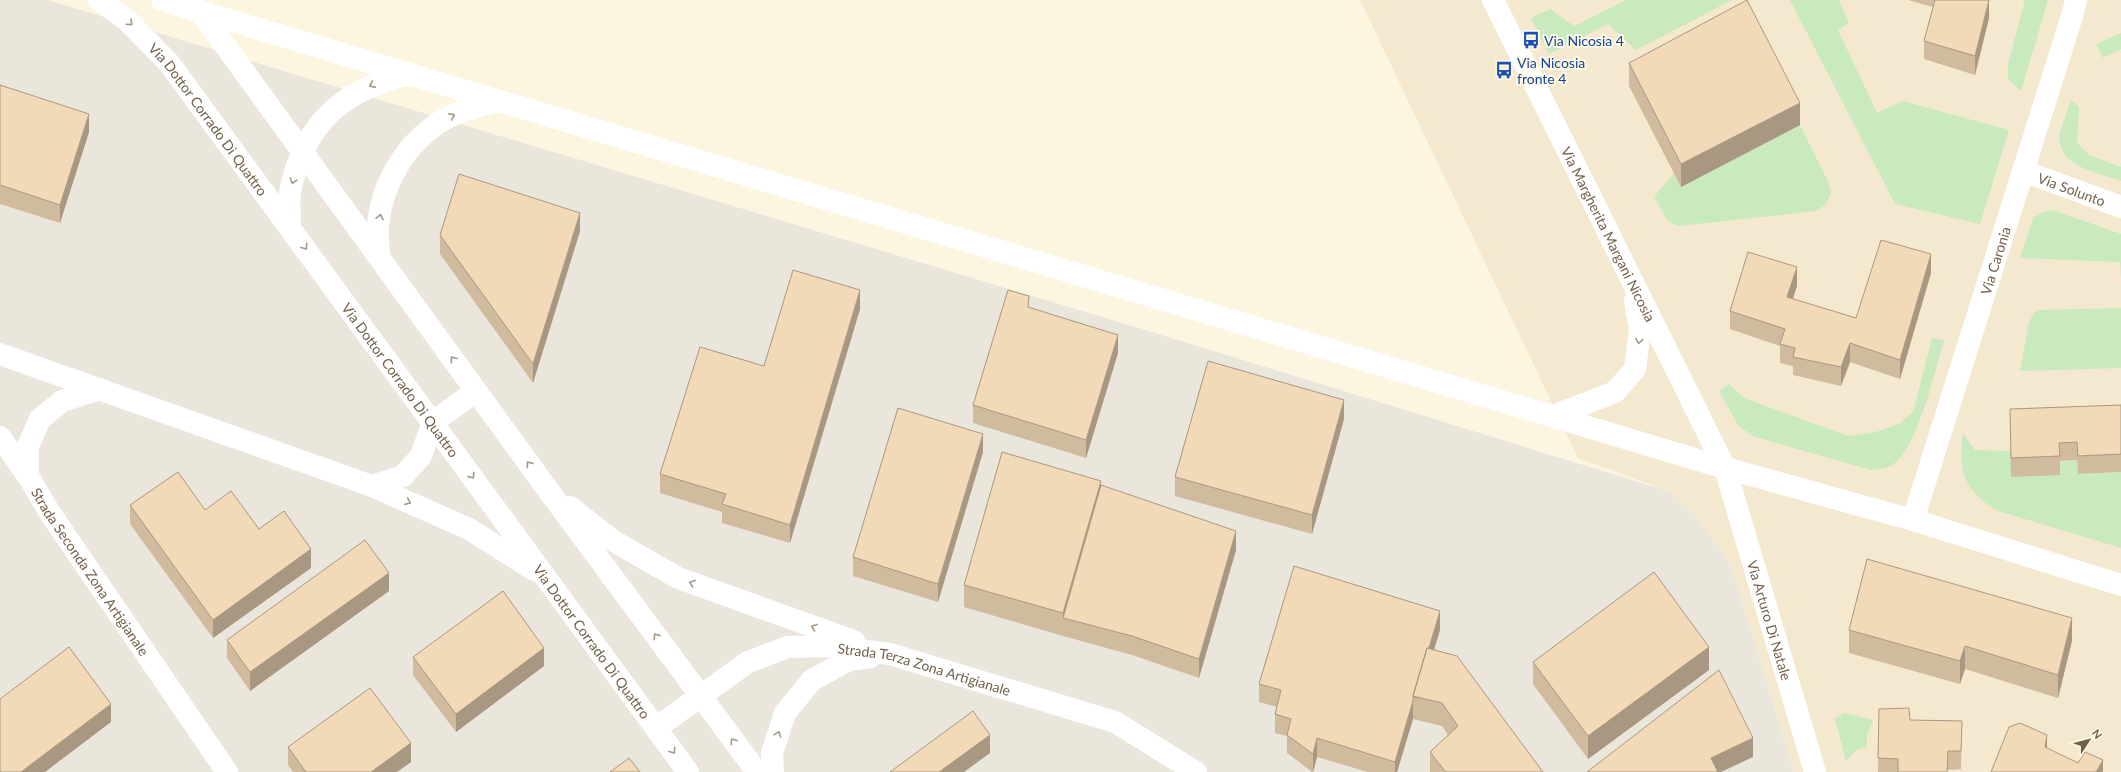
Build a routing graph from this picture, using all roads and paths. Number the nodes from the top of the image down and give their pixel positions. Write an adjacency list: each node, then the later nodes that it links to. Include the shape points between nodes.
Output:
1 (99, 0): 11 (street, Via Dottor Corrado Di Quattro, one-way to 11, via 129,22 169,63)
2 (162, 0): 5 (street)
3 (1493, 0): 13 (street, Via Margherita Margani Nicosia)
4 (2076, 0): 9 (street, Via Caronia)
5 (200, 11): 6 (street); 8 (street)
6 (410, 74): 7 (street); 8 (street, one-way to 8, via 383,80 357,91 335,108 316,128)
7 (498, 102): 12 (street, one-way to 7, via 378,225 384,195 397,166 416,142 440,122 468,109); 17 (street)
8 (302, 151): 11 (street, one-way to 11, via 290,189); 12 (street)
9 (2023, 171): 10 (street, Via Solunto); 24 (street, Via Caronia)
10 (2121, 207)
11 (290, 227): 18 (street, Via Dottor Corrado Di Quattro, one-way to 18)
12 (379, 256): 16 (street, one-way to 12)
13 (1629, 275): 17 (street, one-way to 17, via 1640,329 1635,369 1615,392); 20 (street, Via Margherita Margani Nicosia)
14 (0, 354): 15 (street)
15 (100, 390): 21 (street, Strada Seconda Zona Artigianale, via 62,401 40,419 28,446); 22 (street)
16 (476, 391): 18 (street); 23 (street, one-way to 16)
17 (1553, 416): 20 (street)
18 (433, 422): 22 (street, via 421,456 403,476); 25 (street, Via Dottor Corrado Di Quattro, one-way to 25)
19 (0, 437): 21 (street)
20 (1725, 468): 24 (street); 35 (street, Via Arturo Di Natale)
21 (28, 476): 30 (street, Strada Seconda Zona Artigianale)
22 (372, 486): 25 (street, one-way to 25, via 469,529)
23 (548, 490): 27 (street, one-way to 23, via 678,578 612,540); 28 (street, one-way to 23)
24 (1913, 520): 26 (street)
25 (545, 576): 29 (street, Via Dottor Corrado Di Quattro)
26 (2121, 585)
27 (890, 654): 28 (street, Strada Terza Zona Artigianale, via 828,646 788,647 748,662); 33 (street, one-way to 27, via 772,753 785,713 812,680 849,660); 34 (street, Strada Terza Zona Artigianale, via 1115,722)
28 (700, 696): 29 (street, Strada Terza Zona Artigianale); 32 (street, one-way to 28)
29 (656, 728): 31 (street, Via Dottor Corrado Di Quattro, one-way to 31)
30 (227, 772)
31 (688, 772)
32 (757, 772)
33 (773, 772)
34 (1196, 772)
35 (1815, 772)

